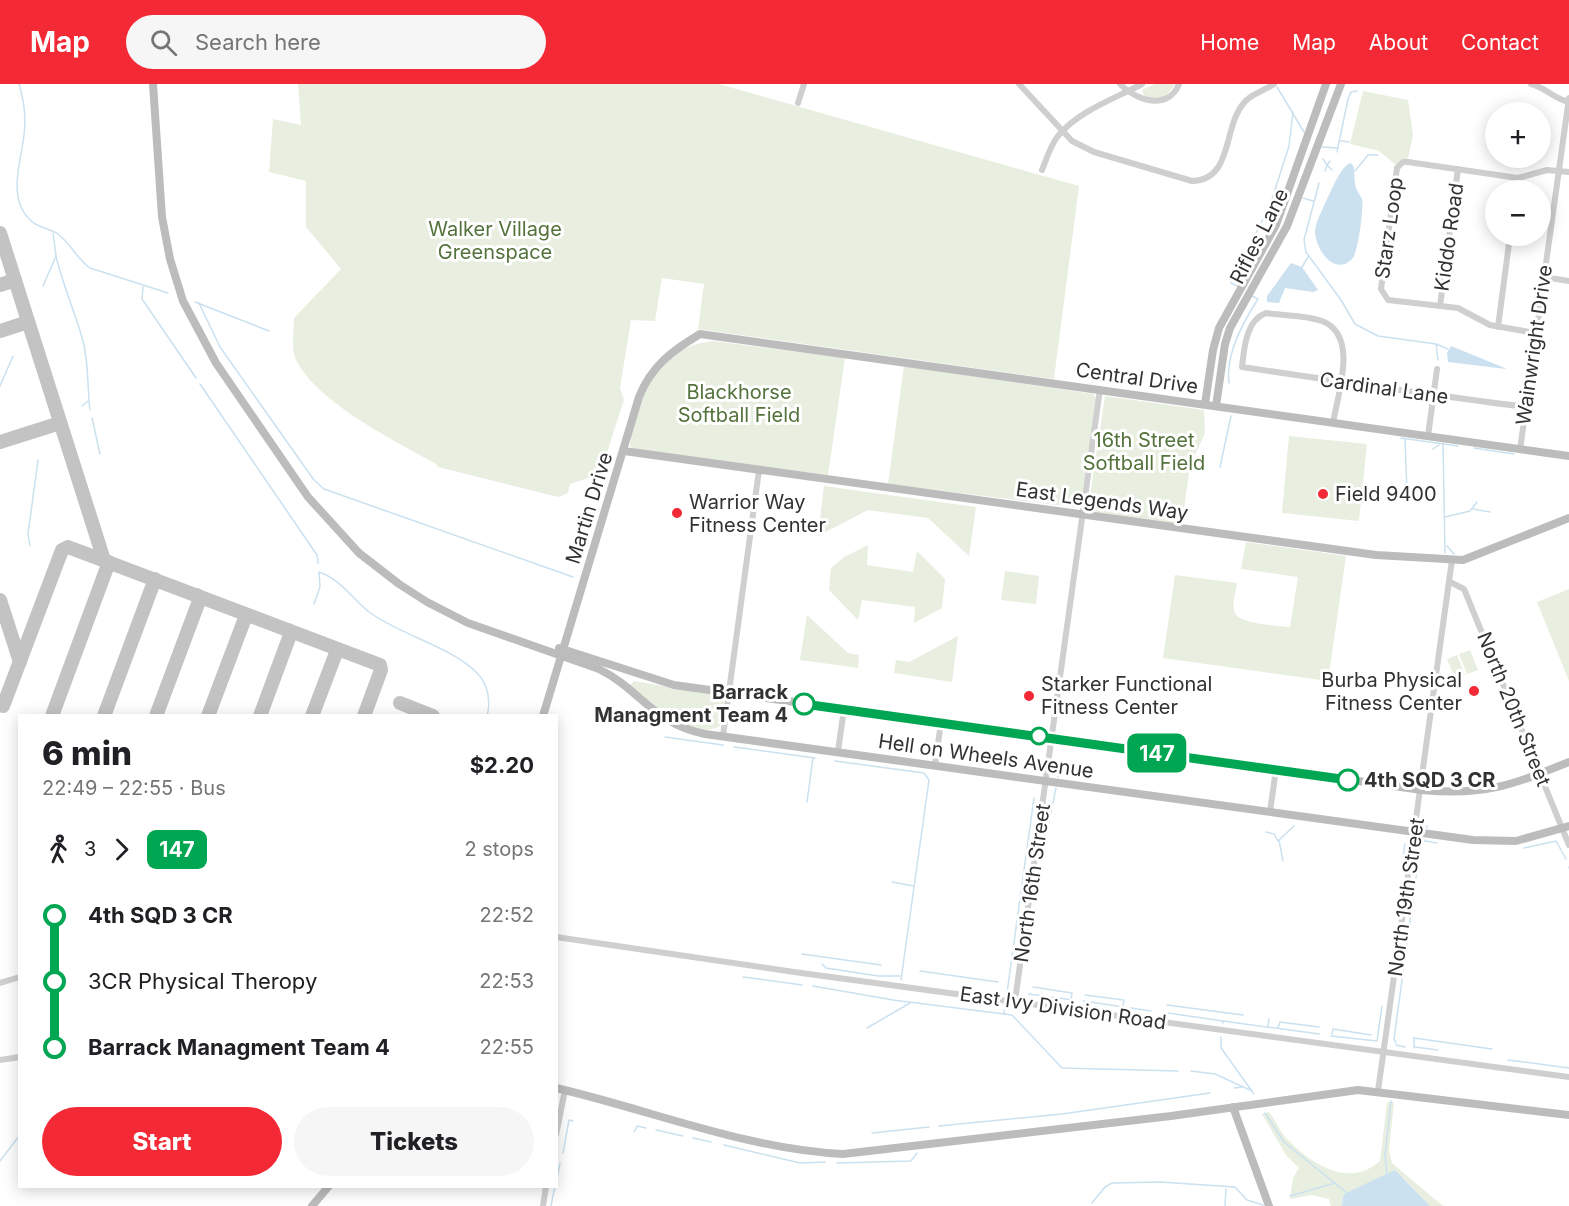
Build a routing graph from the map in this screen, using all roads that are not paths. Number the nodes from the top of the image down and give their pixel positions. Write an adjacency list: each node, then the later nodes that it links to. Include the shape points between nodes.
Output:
1 (153, 84): 46 (street, via 163,228 183,301 216,363 308,497 359,553 412,593 458,619)
2 (804, 84): 15 (street)
3 (1019, 84): 16 (street)
4 (1120, 84): 12 (street)
5 (1142, 84): 12 (street)
6 (1179, 84): 12 (street, via 1167,99 1154,102)
7 (1274, 84): 11 (street)
8 (1326, 84): 33 (street, Rifles Lane, via 1276,225 1219,328)
9 (1341, 84): 34 (street, Rifles Lane, via 1287,226 1230,328)
10 (1531, 84): 14 (street)
11 (1264, 87): 16 (street, via 1241,106 1224,157 1213,174 1202,181 1180,179 1094,152)
12 (1128, 92): 16 (street)
13 (1569, 98): 14 (street, Wainwright Drive)
14 (1569, 102): 19 (street, Wainwright Drive)
15 (798, 103)
16 (1062, 132): 18 (street)
17 (1458, 169): 21 (street, Starz Loop); 25 (street, Kiddo Road); 25 (street, Starz Loop, via 1408,162 1397,168 1381,289 1388,300)
18 (1042, 170)
19 (1559, 171): 20 (street, Starz Loop); 21 (street, Starz Loop, via 1547,170); 23 (street, Wainwright Drive)
20 (1569, 172)
21 (1518, 178)
22 (1509, 246): 26 (street)
23 (1544, 277): 24 (street); 27 (street, Wainwright Drive)
24 (1569, 281)
25 (1440, 306): 26 (street, Starz Loop, via 1458,308)
26 (1498, 327): 27 (street, Starz Loop)
27 (1535, 333): 35 (street, Wainwright Drive)
28 (700, 334): 31 (street, Central Drive); 39 (street, Martin Drive, via 666,355 652,371 639,397)
29 (1437, 369): 32 (street)
30 (1340, 381): 30 (street, Cardinal Lane, via 1242,367 1252,322 1266,314 1321,321 1334,328 1341,336 1344,351); 32 (street, Cardinal Lane); 36 (street)
31 (1100, 389): 33 (street, Central Drive); 42 (street, North 16th Street)
32 (1433, 395): 35 (street, Cardinal Lane); 37 (street)
33 (1205, 404): 34 (street, Central Drive)
34 (1216, 406): 36 (street, Central Drive)
35 (1526, 407): 38 (street, Wainwright Drive)
36 (1333, 423): 37 (street, Central Drive)
37 (1428, 436): 38 (street, Central Drive)
38 (1520, 450): 40 (street, Central Drive)
39 (624, 451): 41 (street, East Legends Way); 46 (street, Martin Drive)
40 (1569, 456)
41 (759, 470): 42 (street, East Legends Way); 47 (street)
42 (1083, 515): 44 (street, East Legends Way, via 1363,554); 52 (street, North 16th Street)
43 (1569, 518): 44 (street, East Legends Way, via 1468,559)
44 (1452, 560): 45 (street, North 19th Street)
45 (1450, 582): 57 (street, North 20th Street, via 1464,589); 59 (street, North 19th Street)
46 (562, 652): 47 (street, via 664,683); 49 (street, Martin Drive); 51 (street, Hell on Wheels Avenue, via 606,673 654,713 674,724)
47 (729, 693): 48 (street); 51 (street)
48 (844, 709): 50 (street); 53 (street)
49 (544, 714)
50 (941, 723): 52 (street); 55 (street)
51 (723, 736): 53 (street, Hell on Wheels Avenue)
52 (1053, 738): 56 (street); 58 (street, North 16th Street)
53 (838, 751): 55 (street, Hell on Wheels Avenue)
54 (1569, 762): 57 (street)
55 (935, 765): 58 (street, Hell on Wheels Avenue)
56 (1276, 769): 59 (street); 60 (street)
57 (1541, 773): 59 (street, via 1486,791); 61 (street, North 20th Street)
58 (1047, 781): 60 (street, Hell on Wheels Avenue); 67 (street, North 16th Street)
59 (1422, 790): 62 (street, North 19th Street)
60 (1270, 812): 62 (street, Hell on Wheels Avenue)
61 (1566, 828): 62 (street, Hell on Wheels Avenue, via 1508,842); 63 (street, North 20th Street)
62 (1415, 832): 68 (street, North 19th Street)
63 (1569, 845)
64 (558, 937): 67 (street, East Ivy Division Road)
65 (18, 978): 66 (street)
66 (0, 983)
67 (1015, 1001): 68 (street, East Ivy Division Road)
68 (1384, 1052): 71 (street, East Ivy Division Road); 73 (street, North 19th Street)
69 (18, 1057): 70 (street)
70 (0, 1060)
71 (1569, 1077)
72 (561, 1089): 74 (street, via 757,1142 843,1154); 76 (street)
73 (1378, 1091): 74 (street, via 1358,1090); 75 (street)
74 (1233, 1107): 81 (street)
75 (1569, 1115)
76 (558, 1117)
77 (327, 1188): 79 (street)
78 (546, 1188): 80 (street)
79 (312, 1206)
80 (543, 1206)
81 (1269, 1206)

